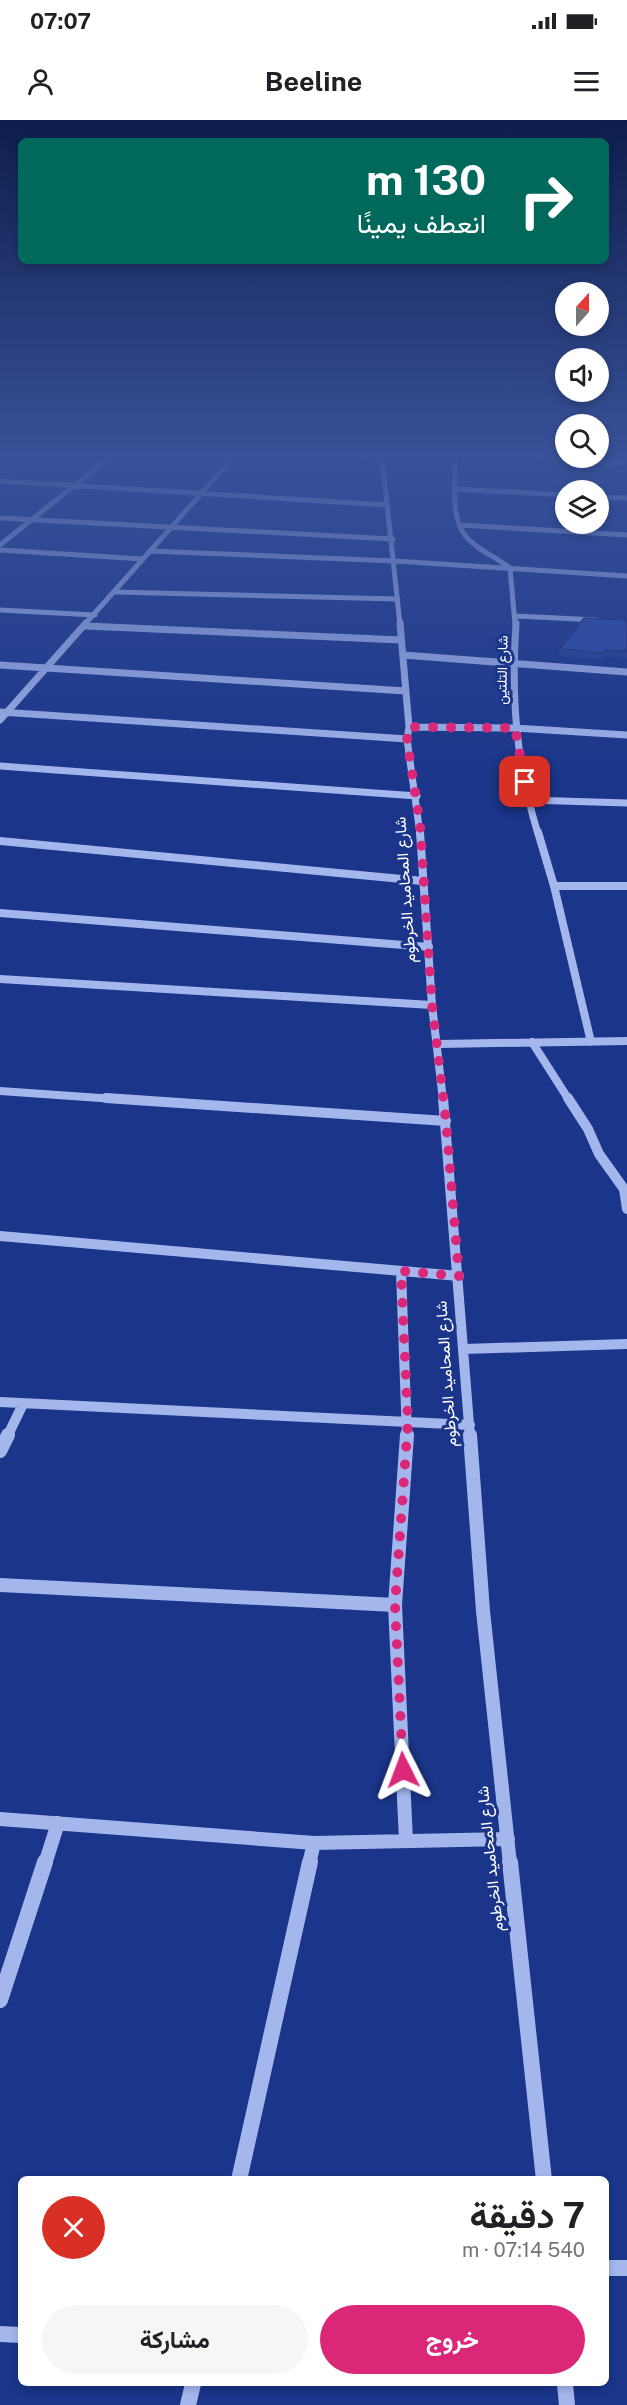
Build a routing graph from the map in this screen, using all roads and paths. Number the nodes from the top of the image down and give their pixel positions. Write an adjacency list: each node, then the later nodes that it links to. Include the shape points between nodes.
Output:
1 (138, 565): 7 (street)
2 (395, 565): 8 (street, شارع المحاميد الخرطوم)
3 (455, 565): 5 (street)
4 (505, 565): 5 (street)
5 (510, 568): 6 (street); 11 (street, شارع التلتين)
6 (627, 576)
7 (115, 592): 8 (street); 10 (street)
8 (398, 599): 14 (street, شارع المحاميد الخرطوم)
9 (0, 610): 10 (street)
10 (95, 615): 13 (street)
11 (516, 616): 12 (street); 17 (street, شارع التلتين)
12 (603, 620)
13 (86, 626): 14 (street); 18 (street)
14 (401, 640): 15 (street, شارع المحاميد الخرطوم)
15 (403, 655): 17 (street); 20 (street, شارع المحاميد الخرطوم)
16 (0, 664): 18 (street)
17 (513, 664): 19 (street); 24 (street, شارع التلتين)
18 (47, 668): 20 (street); 21 (street)
19 (627, 672)
20 (406, 691): 23 (street, شارع المحاميد الخرطوم)
21 (3, 712): 22 (street); 26 (street)
22 (0, 720)
23 (409, 727): 24 (street); 26 (street, شارع المحاميد الخرطوم)
24 (515, 728): 25 (street); 29 (street, شارع التلتين)
25 (627, 735)
26 (407, 740): 28 (street, شارع المحاميد الخرطوم)
27 (0, 766): 28 (street)
28 (417, 796): 32 (street, شارع المحاميد الخرطوم)
29 (528, 800): 30 (street); 33 (street, شارع التلتين)
30 (627, 803)
31 (0, 841): 32 (street)
32 (423, 881): 36 (street, شارع المحاميد الخرطوم)
33 (554, 886): 34 (street); 41 (street, شارع التلتين)
34 (627, 886)
35 (0, 913): 36 (street)
36 (429, 947): 38 (street, شارع المحاميد الخرطوم)
37 (0, 979): 38 (street)
38 (432, 1005): 42 (street, شارع المحاميد الخرطوم)
39 (627, 1041): 41 (street)
40 (532, 1042): 41 (street); 42 (street); 45 (street, via 588,1129 599,1154)
41 (591, 1042)
42 (438, 1044): 44 (street, شارع المحاميد الخرطوم)
43 (0, 1091): 44 (street)
44 (446, 1121): 49 (street, شارع المحاميد الخرطوم)
45 (626, 1189): 46 (street)
46 (627, 1209)
47 (0, 1236): 48 (street)
48 (401, 1271): 49 (street); 54 (street)
49 (459, 1276): 51 (street, شارع المحاميد الخرطوم)
50 (627, 1344): 51 (street)
51 (464, 1349): 55 (street, شارع المحاميد الخرطوم)
52 (0, 1402): 53 (street)
53 (23, 1404): 54 (street); 56 (street)
54 (408, 1422): 55 (street); 58 (street)
55 (470, 1425): 61 (street, شارع المحاميد الخرطوم, via 483,1611)
56 (0, 1451)
57 (0, 1585): 58 (street)
58 (395, 1605): 62 (street)
59 (0, 1819): 60 (street)
60 (58, 1823): 63 (street); 64 (street)
61 (508, 1839): 62 (street); 66 (street, شارع المحاميد الخرطوم)
62 (406, 1841): 63 (street)
63 (314, 1843): 65 (street)
64 (0, 2000)
65 (240, 2176)
66 (544, 2176)
67 (609, 2268): 68 (street)
68 (627, 2268)
69 (0, 2334): 70 (street)
70 (18, 2335)
71 (193, 2386): 73 (street)
72 (565, 2386): 74 (street)
73 (188, 2405)
74 (567, 2405)

